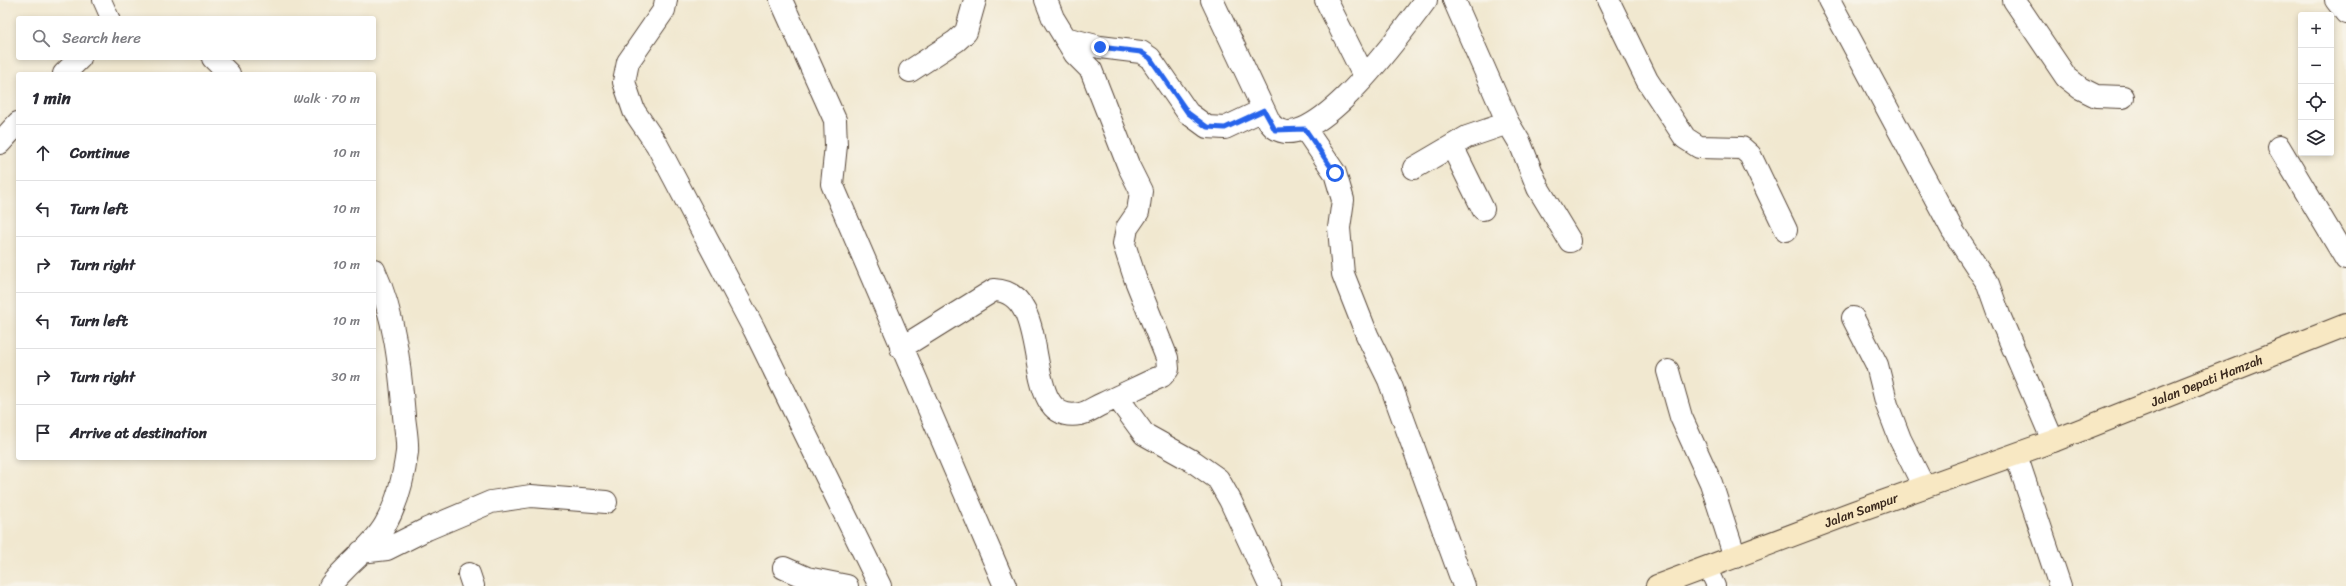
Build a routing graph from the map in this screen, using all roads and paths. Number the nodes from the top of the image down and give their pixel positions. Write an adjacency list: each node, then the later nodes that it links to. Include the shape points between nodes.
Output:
1 (102, 0): 15 (lane)
2 (666, 0): 52 (street, via 664,10 628,62 624,82 634,112 657,145 750,322)
3 (781, 0): 39 (street, via 835,120 836,145 832,184)
4 (975, 0): 19 (street, via 966,32)
5 (1046, 0): 16 (street)
6 (1212, 0): 24 (street)
7 (1326, 0): 22 (street)
8 (1426, 0): 22 (street)
9 (1454, 0): 25 (street)
10 (1608, 0): 33 (street, via 1647,80 1684,138 1699,147 1742,148 1750,155)
11 (1829, 0): 42 (street, via 1953,231 1988,284 1999,315)
12 (2014, 0): 23 (street, via 2066,77 2096,96)
13 (2336, 0): 14 (street)
14 (2346, 13)
15 (109, 16)
16 (1065, 38): 24 (street, via 1100,47 1141,52 1150,58 1188,113 1207,127 1225,128); 41 (street, via 1075,54 1092,70 1129,167 1141,191 1138,212 1127,228 1124,244 1168,358 1168,369 1162,376)
17 (78, 60): 20 (street)
18 (215, 60): 21 (street)
19 (910, 71)
20 (66, 72)
21 (227, 72)
22 (1364, 76): 27 (street, via 1330,113)
23 (2123, 97)
24 (1264, 110): 27 (street, via 1275,130)
25 (1508, 123): 29 (street, via 1467,137); 34 (street, via 1520,143 1538,188)
26 (16, 126): 28 (street)
27 (1305, 129): 55 (street, via 1335,173 1343,200 1339,228 1343,274 1367,335 1389,380)
28 (0, 144)
29 (1452, 146): 31 (street); 32 (street)
30 (2279, 147): 35 (street)
31 (1414, 168)
32 (1483, 209)
33 (1786, 230)
34 (1570, 241)
35 (2346, 259)
36 (376, 274): 46 (street, via 400,360 407,451 396,497 386,524 380,534)
37 (1854, 318): 44 (street, via 1874,358 1900,440)
38 (2346, 325): 42 (main road, Jalan Depati Hamzah)
39 (901, 348): 41 (street, via 994,290 1004,290 1016,296 1027,316 1044,394 1054,407 1064,414 1080,414); 53 (street)
40 (1668, 372): 47 (street, via 1681,416 1711,483)
41 (1117, 397): 54 (street, via 1144,434 1194,462 1218,479)
42 (2060, 438): 43 (main road, Jalan Sampur)
43 (2016, 455): 44 (main road, Jalan Sampur); 57 (street)
44 (1924, 487): 47 (main road, Jalan Sampur)
45 (606, 502): 46 (street, via 531,496 492,502 426,529 387,549)
46 (361, 552): 50 (street)
47 (1735, 557): 49 (main road, Jalan Sampur)
48 (784, 568): 51 (street, via 807,578)
49 (1712, 576): 56 (main road, Jalan Sampur)
50 (330, 586)
51 (847, 586)
52 (880, 586)
53 (1005, 586)
54 (1270, 586)
55 (1464, 586)
56 (1657, 586)
57 (2060, 586)

